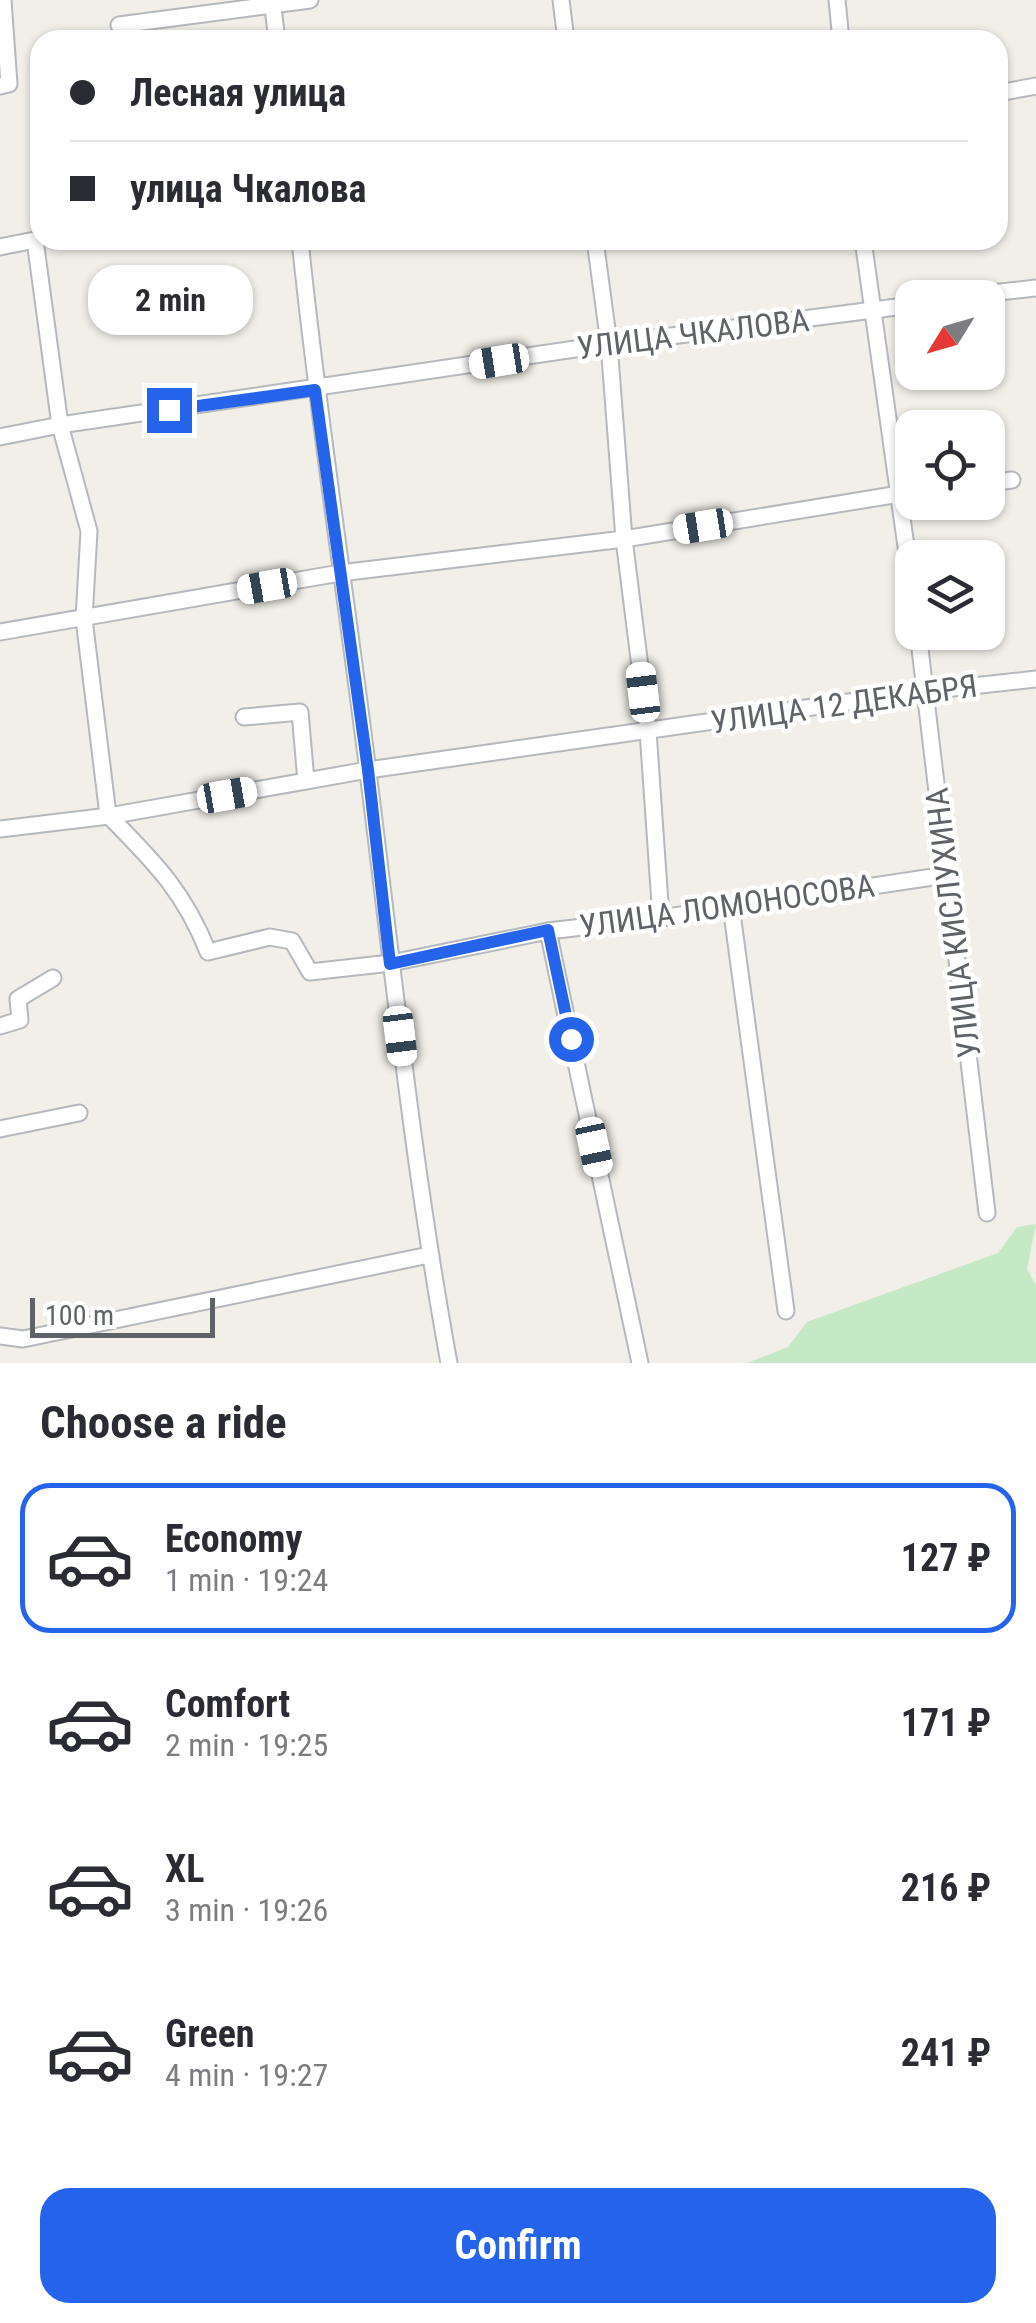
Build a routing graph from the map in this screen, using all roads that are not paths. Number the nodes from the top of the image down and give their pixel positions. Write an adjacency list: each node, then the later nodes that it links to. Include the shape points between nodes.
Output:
1 (3, 0): 10 (street, via 9,84)
2 (310, 0): 5 (street)
3 (560, 0): 8 (street)
4 (837, 0): 9 (street)
5 (273, 4): 6 (street); 7 (street)
6 (119, 25)
7 (276, 30)
8 (564, 30)
9 (840, 30)
10 (0, 86)
11 (1036, 86): 12 (street)
12 (1008, 91)
13 (30, 241): 14 (street)
14 (0, 247)
15 (39, 250): 25 (street)
16 (301, 250): 24 (street)
17 (595, 250): 23 (street)
18 (864, 250): 22 (street)
19 (1036, 288): 20 (street)
20 (1005, 291)
21 (895, 308): 22 (street, УЛИЦА ЧКАЛОВА)
22 (871, 312): 23 (street, УЛИЦА ЧКАЛОВА); 26 (street)
23 (609, 344): 24 (street, УЛИЦА ЧКАЛОВА); 31 (street)
24 (315, 390): 25 (street, УЛИЦА ЧКАЛОВА); 32 (street)
25 (60, 425): 27 (street, УЛИЦА ЧКАЛОВА); 33 (street, via 89,531)
26 (895, 435)
27 (0, 437)
28 (1012, 480): 29 (street)
29 (1005, 481)
30 (895, 494): 31 (street)
31 (624, 539): 32 (street); 39 (street)
32 (340, 573): 33 (street); 40 (street)
33 (84, 620): 34 (street); 42 (street)
34 (0, 632)
35 (920, 650): 37 (street, УЛИЦА КИСЛУХИНА)
36 (1036, 679): 37 (street, УЛИЦА 12 ДЕКАБРЯ)
37 (926, 691): 39 (street, УЛИЦА 12 ДЕКАБРЯ); 44 (street, УЛИЦА КИСЛУХИНА)
38 (244, 718): 41 (street, via 300,712)
39 (648, 731): 40 (street, УЛИЦА 12 ДЕКАБРЯ); 46 (street)
40 (368, 770): 41 (street, УЛИЦА 12 ДЕКАБРЯ); 48 (street)
41 (306, 781): 42 (street, УЛИЦА 12 ДЕКАБРЯ)
42 (109, 815): 43 (street, УЛИЦА 12 ДЕКАБРЯ); 48 (street, УЛИЦА ЛОМОНОСОВА, via 166,874 208,952 270,937 292,940 310,972)
43 (0, 829)
44 (946, 875): 45 (street, УЛИЦА ЛОМОНОСОВА); 53 (street, УЛИЦА КИСЛУХИНА)
45 (731, 906): 46 (street, УЛИЦА ЛОМОНОСОВА); 55 (street)
46 (660, 918): 47 (street, УЛИЦА ЛОМОНОСОВА)
47 (548, 930): 48 (street, УЛИЦА ЛОМОНОСОВА); 58 (street)
48 (390, 964): 54 (street)
49 (52, 978): 50 (street, via 18,999 20,1020)
50 (0, 1026)
51 (79, 1113): 52 (street)
52 (0, 1130)
53 (987, 1213)
54 (429, 1255): 56 (street, via 23,1340); 57 (street)
55 (786, 1311)
56 (0, 1336)
57 (450, 1363)
58 (640, 1363)

